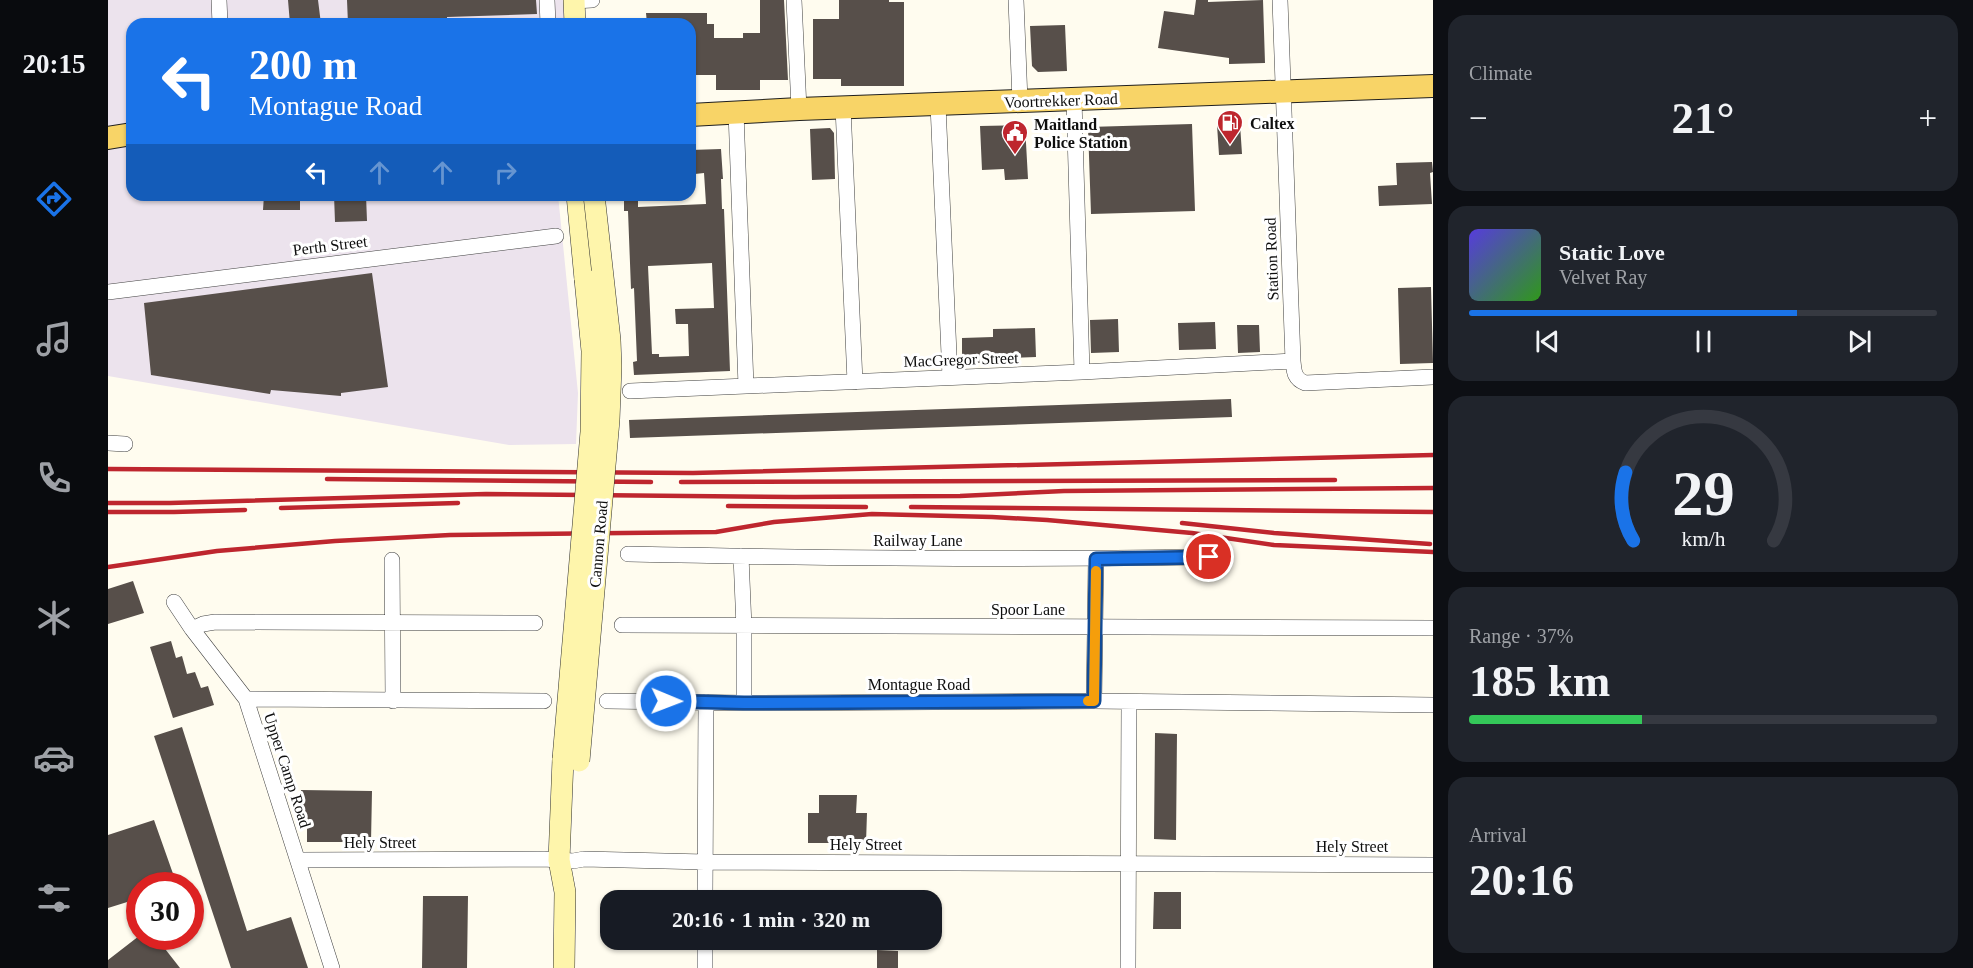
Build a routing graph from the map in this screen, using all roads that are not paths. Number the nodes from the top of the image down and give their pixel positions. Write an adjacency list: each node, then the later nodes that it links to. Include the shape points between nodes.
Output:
1 (219, 0): 8 (street)
2 (547, 0): 9 (street)
3 (574, 0): 4 (street); 10 (main road)
4 (592, 0)
5 (794, 0): 17 (street)
6 (1016, 0): 14 (street)
7 (1280, 0): 12 (street, Station Road)
8 (220, 18)
9 (548, 18)
10 (575, 18)
11 (1433, 86): 12 (main road, Voortrekker Road)
12 (1283, 93): 13 (main road, Voortrekker Road); 28 (street, Station Road)
13 (1074, 99): 14 (main road, Voortrekker Road); 29 (street)
14 (1020, 101): 15 (main road, Voortrekker Road)
15 (938, 105): 16 (main road, Voortrekker Road); 30 (street)
16 (843, 107): 17 (main road, Voortrekker Road); 32 (street)
17 (799, 109): 18 (main road, Voortrekker Road)
18 (736, 112): 19 (main road, Voortrekker Road); 33 (street)
19 (696, 114)
20 (108, 132): 21 (main road)
21 (126, 134)
22 (126, 135): 23 (main road)
23 (108, 138)
24 (578, 201): 59 (main road, Cannon Road, bridge, via 592,351 591,432)
25 (595, 201): 59 (main road, Cannon Road, bridge, via 610,340 609,420)
26 (556, 236): 27 (street, Perth Street)
27 (108, 292)
28 (1293, 361): 29 (street, MacGregor Street); 31 (street, via 1298,380 1305,383)
29 (1082, 372): 30 (street, MacGregor Street)
30 (950, 377): 32 (street, MacGregor Street)
31 (1433, 377)
32 (855, 382): 33 (street, MacGregor Street)
33 (746, 386): 34 (street, MacGregor Street)
34 (630, 391)
35 (108, 443): 36 (street)
36 (125, 444)
37 (628, 554): 38 (street, Railway Lane)
38 (741, 556): 40 (street, Railway Lane); 46 (street)
39 (1209, 557): 40 (street, Railway Lane)
40 (1096, 559): 47 (street)
41 (392, 561): 44 (street)
42 (174, 602): 49 (street, Upper Camp Road)
43 (535, 623): 44 (street)
44 (393, 624): 49 (street, via 214,622); 51 (street)
45 (622, 625): 46 (street, Spoor Lane)
46 (744, 627): 47 (street, Spoor Lane); 57 (street)
47 (1095, 627): 48 (street, Spoor Lane); 54 (street)
48 (1433, 628)
49 (192, 629): 50 (street, Upper Camp Road)
50 (246, 699): 51 (street); 60 (street, Upper Camp Road)
51 (393, 701): 52 (street)
52 (544, 701)
53 (607, 701): 55 (street, Montague Road)
54 (1094, 701): 56 (street, Montague Road); 57 (street, Montague Road)
55 (706, 702): 57 (street, Montague Road); 62 (street)
56 (1129, 702): 58 (street, Montague Road); 63 (street)
57 (744, 703)
58 (1433, 705)
59 (571, 760): 61 (main road, Cannon Road)
60 (298, 860): 61 (street, Hely Street); 67 (street, Upper Camp Road)
61 (566, 861): 62 (street, Hely Street); 68 (main road, Cannon Road)
62 (705, 862): 63 (street, Hely Street); 65 (street)
63 (1128, 863): 64 (street, Hely Street); 70 (street)
64 (1433, 865)
65 (705, 890)
66 (705, 950): 69 (street)
67 (332, 968)
68 (564, 968)
69 (705, 968)
70 (1128, 968)

